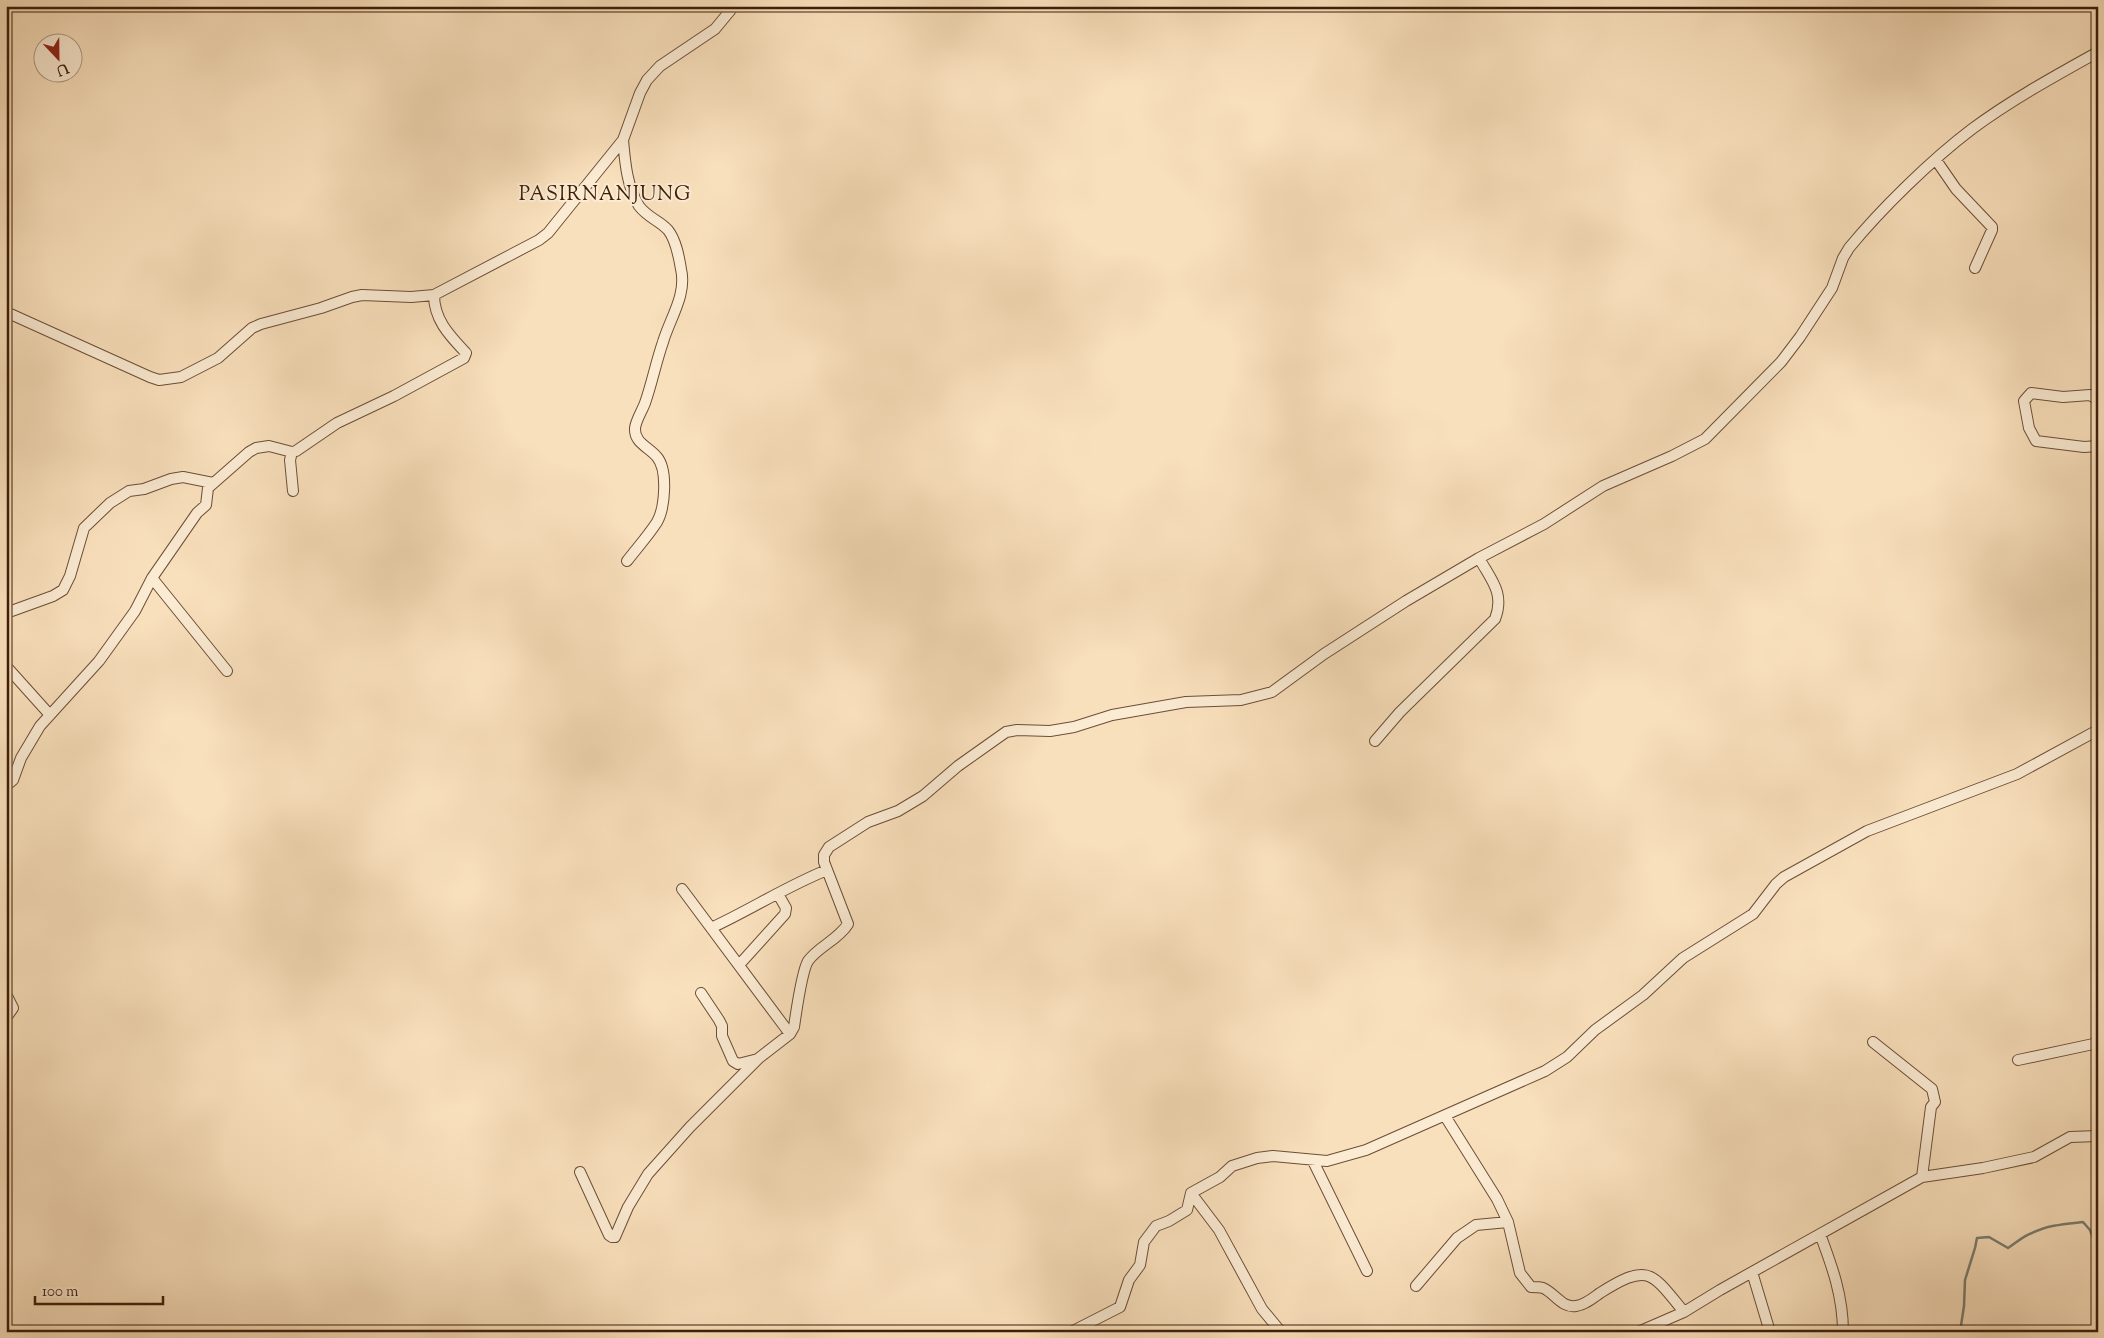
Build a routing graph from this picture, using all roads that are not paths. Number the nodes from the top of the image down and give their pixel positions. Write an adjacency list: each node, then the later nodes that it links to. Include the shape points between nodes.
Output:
1 (734, 6): 3 (street, via 715,29 660,66 648,80 640,93)
2 (2097, 54): 4 (street, via 2038,85 1971,130)
3 (624, 140): 6 (street, via 548,233); 14 (street, via 633,194 648,217 670,234 682,272 678,304 635,426 639,441 662,464 665,479 662,505 658,520)
4 (1936, 160): 5 (street, via 1956,189 1992,227); 13 (street, via 1855,242 1843,258 1832,288 1800,337 1781,362 1707,437 1603,486 1544,524)
5 (1975, 268)
6 (434, 295): 7 (street, via 362,295 261,324 245,333 207,365 181,376 159,380); 10 (street, via 437,316 465,352 464,358 337,423)
7 (6, 312)
8 (2098, 400): 9 (street, via 2090,395 2063,397 2031,393 2024,401 2031,436 2036,440)
9 (2098, 446)
10 (292, 452): 11 (street, via 269,446 256,448); 12 (street)
11 (213, 483): 15 (street, via 208,488 206,505); 16 (street, via 183,477 171,479 129,491 110,502 84,528 63,590)
12 (293, 491)
13 (1479, 558): 21 (street, via 1499,597 1496,619 1400,712); 23 (street, via 1324,654 1272,692 1241,700 1186,702 1112,715 1050,731 1006,732 923,796 898,811 868,822 829,847 824,855)
14 (627, 561)
15 (152, 578): 18 (street); 19 (street, via 135,611 99,661)
16 (6, 613)
17 (6, 666): 19 (street)
18 (228, 671)
19 (50, 716): 22 (street, via 30,741 13,780)
20 (2098, 730): 36 (street, via 2017,774 1867,831 1784,877 1753,914 1683,958 1559,1064)
21 (1375, 741)
22 (6, 786)
23 (828, 870): 25 (street); 31 (street, via 848,924 807,963)
24 (682, 888): 26 (street)
25 (778, 894): 26 (street); 27 (street, via 786,908 785,914)
26 (711, 928): 27 (street)
27 (739, 965): 31 (street)
28 (701, 993): 34 (street, via 720,1020 722,1036 733,1061 738,1064)
29 (6, 994): 30 (street, via 14,1008)
30 (6, 1018)
31 (790, 1034): 34 (street)
32 (1873, 1042): 40 (street, via 1932,1089 1935,1102 1931,1106)
33 (2098, 1043): 35 (street)
34 (759, 1058): 39 (street, via 648,1174 628,1206 615,1236 608,1235)
35 (2018, 1060)
36 (1445, 1116): 38 (street, via 1366,1150 1327,1161); 42 (street)
37 (2098, 1136): 40 (street, via 2070,1137 2034,1157)
38 (1313, 1161): 41 (street, via 1273,1156 1241,1162); 44 (street)
39 (580, 1172)
40 (1922, 1178): 43 (street)
41 (1191, 1193): 48 (street, via 1219,1230); 49 (street, via 1187,1210 1156,1226 1144,1242 1140,1266 1129,1280 1120,1307)
42 (1508, 1222): 46 (street, via 1476,1226 1457,1238); 47 (street, via 1520,1273 1531,1287 1543,1288 1564,1304 1580,1305 1629,1277 1647,1274 1660,1281)
43 (1820, 1234): 45 (street); 52 (street, via 1840,1292)
44 (1367, 1271)
45 (1752, 1272): 47 (street); 51 (street)
46 (1416, 1286)
47 (1684, 1312): 50 (street)
48 (1277, 1330)
49 (1071, 1332)
50 (1638, 1332)
51 (1770, 1332)
52 (1843, 1332)

